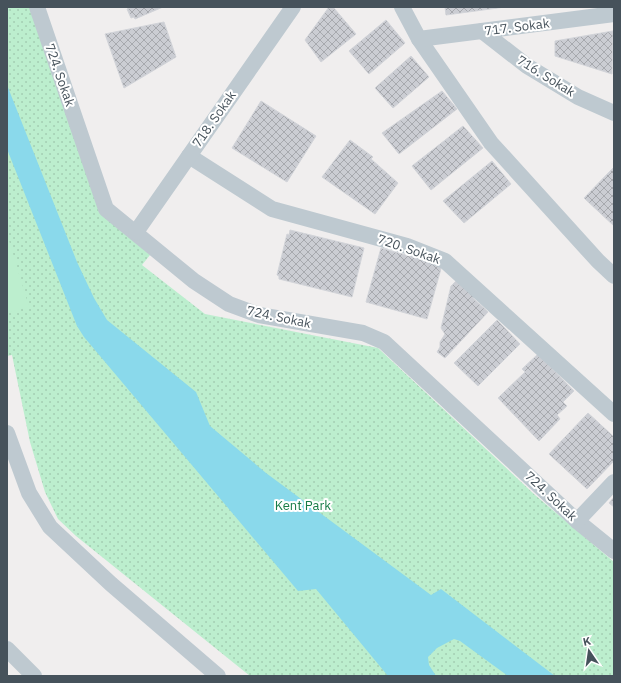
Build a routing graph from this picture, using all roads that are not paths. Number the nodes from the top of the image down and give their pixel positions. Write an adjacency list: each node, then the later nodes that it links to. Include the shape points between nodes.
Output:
1 (37, 7): 9 (street, 724. Sokak, via 106,208)
2 (292, 7): 8 (street, 718. Sokak)
3 (402, 7): 6 (street)
4 (614, 14): 5 (street, 717. Sokak)
5 (482, 31): 6 (street, 717. Sokak); 7 (street, 716. Sokak, via 527,66 578,97)
6 (419, 39): 10 (street, via 491,143)
7 (614, 113)
8 (189, 156): 9 (street, 718. Sokak); 11 (street, 720. Sokak, via 272,209 407,246 445,261)
9 (136, 232): 14 (street, 724. Sokak, via 194,281 229,304 258,315 363,333 384,342)
10 (614, 276)
11 (614, 414)
12 (7, 433): 18 (street, via 29,494 50,527 111,584)
13 (614, 482): 14 (street)
14 (578, 521): 15 (street, 724. Sokak)
15 (614, 551)
16 (7, 649): 17 (street)
17 (34, 676)
18 (218, 676)

